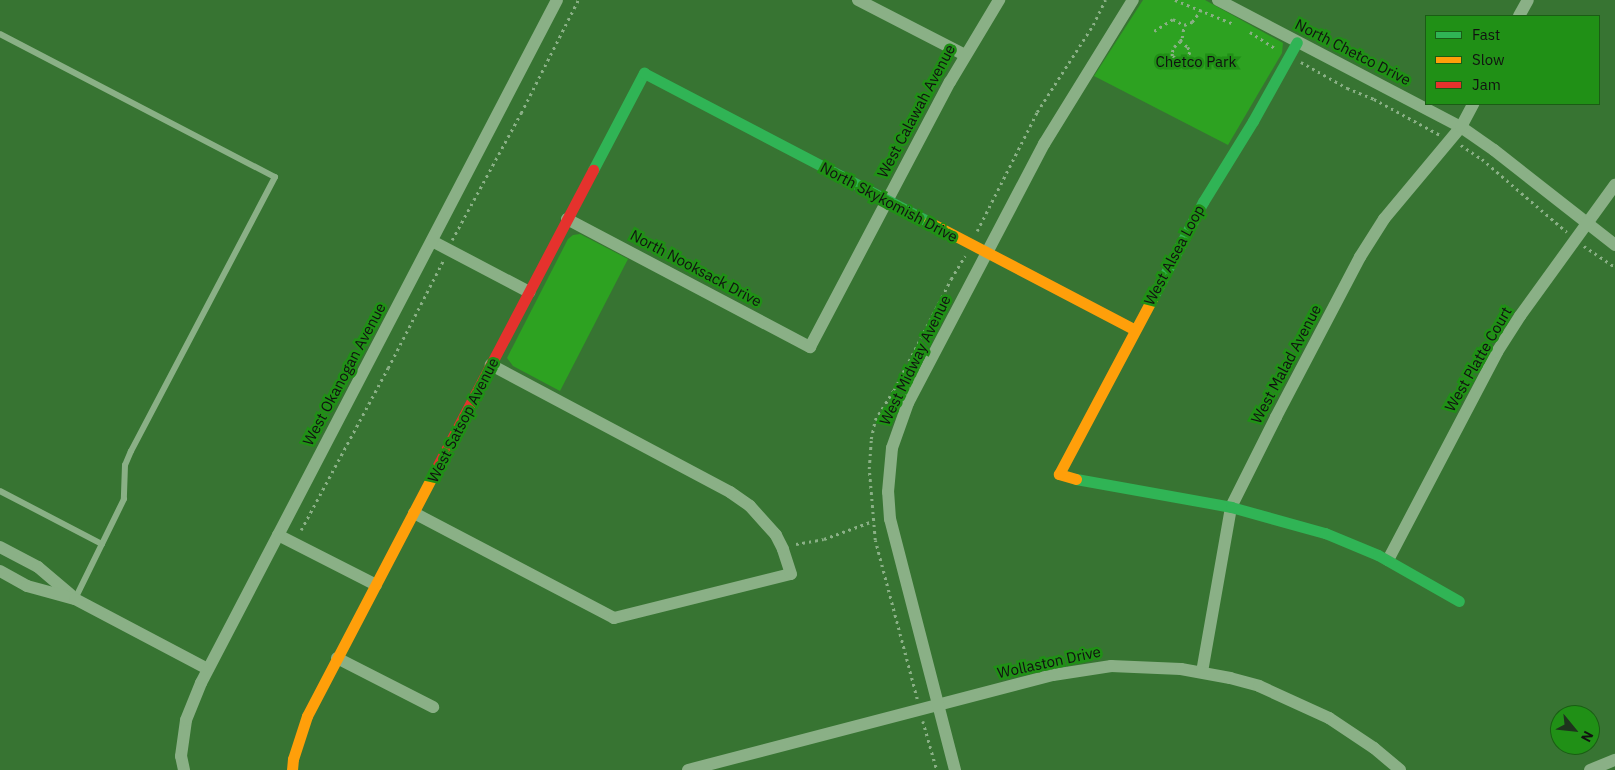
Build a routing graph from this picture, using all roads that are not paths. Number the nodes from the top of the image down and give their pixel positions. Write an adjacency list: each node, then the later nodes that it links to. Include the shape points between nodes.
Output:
1 (557, 0): 18 (street, West Okanogan Avenue)
2 (858, 0): 10 (street)
3 (999, 0): 10 (street, West Calawah Avenue)
4 (1133, 0): 20 (street, West Midway Avenue, via 1060,117)
5 (1218, 0): 9 (street, North Chetco Drive)
6 (1528, 0): 7 (street)
7 (1520, 15)
8 (0, 34): 29 (lane, via 275,177 131,451 125,465 124,499)
9 (1297, 42): 13 (street, North Chetco Drive); 22 (street, West Alsea Loop, via 1253,122 1203,202)
10 (965, 55): 15 (street, West Calawah Avenue)
11 (644, 73): 15 (street, North Skykomish Drive); 16 (street, West Satsop Avenue)
12 (1472, 105): 13 (street, West Malad Avenue)
13 (1460, 127): 17 (street, North Chetco Drive); 26 (street, West Malad Avenue, via 1384,219 1360,257)
14 (1615, 185): 17 (street, West Platte Court)
15 (887, 201): 20 (street, North Skykomish Drive); 23 (street, West Calawah Avenue)
16 (568, 218): 21 (street, West Satsop Avenue); 23 (street, North Nooksack Drive)
17 (1588, 224): 19 (street, North Chetco Drive); 31 (street, West Platte Court, via 1497,352)
18 (432, 241): 21 (street); 28 (street, West Okanogan Avenue)
19 (1615, 245)
20 (987, 254): 22 (street, North Skykomish Drive); 39 (street, West Midway Avenue, via 908,403 898,425 888,470 890,519)
21 (529, 292): 24 (street, West Satsop Avenue)
22 (1134, 329): 26 (street, West Alsea Loop, via 1059,474)
23 (810, 347)
24 (491, 365): 27 (street, West Satsop Avenue); 27 (street, via 730,492 750,506 776,535 791,574 614,618)
25 (0, 491): 29 (lane)
26 (1231, 507): 31 (street, via 1325,533); 38 (street, West Malad Avenue)
27 (414, 513): 33 (street, West Satsop Avenue)
28 (278, 535): 33 (street); 37 (street, West Okanogan Avenue)
29 (102, 544): 34 (lane)
30 (0, 547): 34 (street, via 38,567)
31 (1388, 560): 35 (street)
32 (0, 572): 34 (street, via 27,586)
33 (376, 585): 36 (street, West Satsop Avenue)
34 (74, 598): 37 (street)
35 (1459, 602)
36 (337, 658): 40 (street); 43 (street, West Satsop Avenue, via 307,716)
37 (208, 668): 42 (street, West Okanogan Avenue, via 186,720 181,756)
38 (1202, 672): 39 (street, Wollaston Drive, via 1111,666 1053,675); 46 (street, Wollaston Drive, via 1259,686 1306,705 1346,728)
39 (938, 705): 44 (street, Wollaston Drive); 45 (street, West Midway Avenue)
40 (433, 707)
41 (1615, 760): 47 (street)
42 (184, 770)
43 (292, 770)
44 (688, 770)
45 (955, 770)
46 (1400, 770)
47 (1590, 770)

